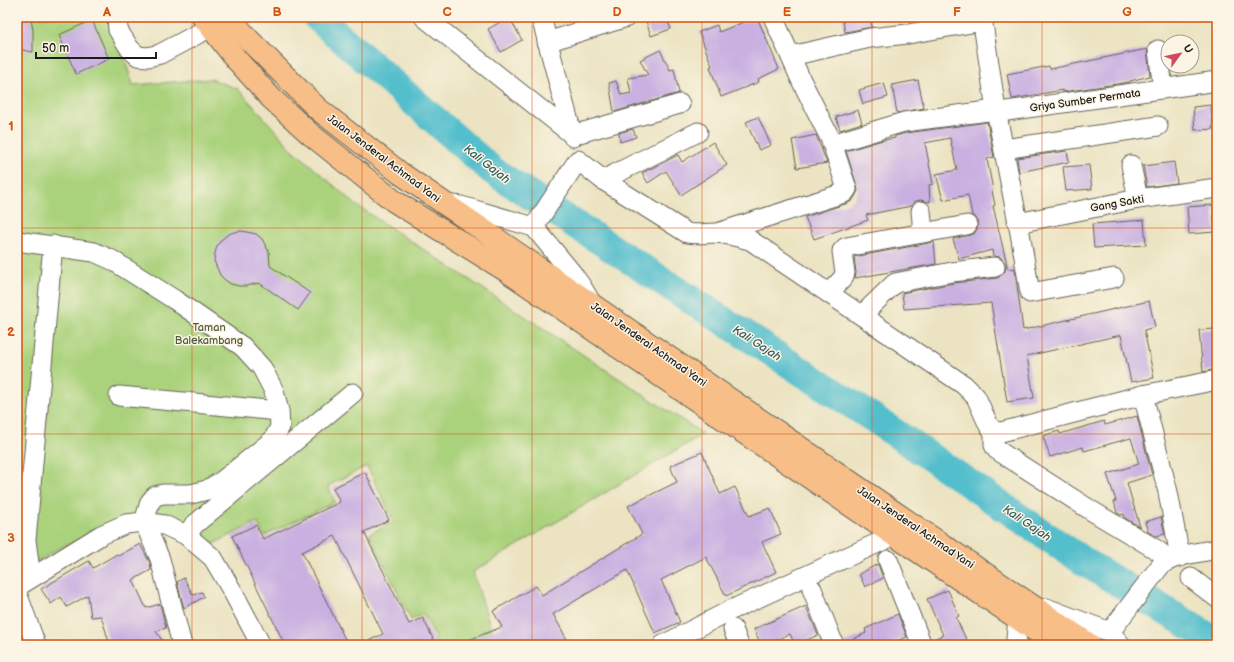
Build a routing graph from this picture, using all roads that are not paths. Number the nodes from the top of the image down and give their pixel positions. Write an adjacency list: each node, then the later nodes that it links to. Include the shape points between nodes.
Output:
1 (117, 17): 8 (street, via 118,30 130,49 138,56 148,57 160,54)
2 (229, 17): 8 (street); 26 (main road, Jalan Jenderal Achmad Yani, via 318,109 400,173)
3 (424, 17): 18 (street)
4 (542, 17): 9 (street)
5 (627, 17): 9 (street)
6 (773, 17): 11 (street)
7 (983, 19): 11 (street, via 908,34 870,38); 15 (street)
8 (207, 22): 39 (main road, Jalan Jenderal Achmad Yani, via 271,98 309,133 388,196 507,271)
9 (547, 42): 18 (street)
10 (1158, 50): 13 (street)
11 (791, 56): 19 (street)
12 (1217, 81): 13 (street, Griya Sumber Permata)
13 (1163, 89): 15 (street, Griya Sumber Permata)
14 (680, 104): 18 (street)
15 (1002, 110): 19 (street, Griya Sumber Permata, via 904,122); 20 (street)
16 (1158, 126): 20 (street)
17 (698, 132): 23 (street)
18 (573, 135): 22 (street)
19 (832, 144): 32 (street, via 847,184 844,193)
20 (1004, 149): 29 (street)
21 (1131, 165): 25 (street)
22 (574, 166): 23 (street); 28 (street)
23 (603, 180): 32 (street, via 687,233)
24 (1217, 188): 25 (street, Gang Sakti)
25 (1138, 199): 29 (street, Gang Sakti)
26 (445, 204): 28 (street); 39 (main road, Jalan Jenderal Achmad Yani)
27 (921, 211): 31 (street)
28 (537, 223): 39 (street, via 582,286)
29 (1017, 223): 36 (street, via 1030,293)
30 (967, 225): 31 (street)
31 (923, 232): 37 (street, via 846,247 842,251 845,273)
32 (716, 233): 37 (street, via 750,240)
33 (17, 241): 34 (street)
34 (53, 246): 44 (street, via 94,252 112,260 243,347 262,368 274,391); 54 (street)
35 (994, 267): 38 (street, via 895,282)
36 (1114, 278)
37 (829, 293): 38 (street)
38 (862, 315): 45 (street, via 970,390)
39 (598, 317): 47 (main road, Jalan Jenderal Achmad Yani); 49 (main road, Jalan Jenderal Achmad Yani)
40 (1217, 380): 43 (street)
41 (353, 393): 48 (street, via 194,525)
42 (119, 396): 44 (street)
43 (1143, 396): 45 (street, via 1001,432); 52 (street, via 1168,492)
44 (279, 411): 46 (street, via 280,427 273,440 222,481 206,490 191,494 155,496 150,502)
45 (994, 431): 52 (street, via 994,445 997,450 1157,550)
46 (144, 522): 48 (street, via 164,525); 54 (street, via 126,524 101,535); 62 (street, via 160,559)
47 (915, 526): 49 (street); 57 (main road, Jalan Jenderal Achmad Yani)
48 (186, 535): 63 (street, via 213,558)
49 (894, 535): 59 (main road, Jalan Jenderal Achmad Yani); 64 (street, via 729,611)
50 (1217, 549): 52 (street)
51 (888, 560): 66 (street)
52 (1170, 561): 60 (street, via 1127,610)
53 (1191, 578): 58 (street)
54 (24, 583)
55 (812, 588): 65 (street)
56 (17, 593): 61 (street)
57 (1019, 597): 60 (street); 69 (main road, Jalan Jenderal Achmad Yani)
58 (1217, 598)
59 (1018, 619): 67 (street); 68 (main road, Jalan Jenderal Achmad Yani)
60 (1119, 641)
61 (36, 645)
62 (182, 645)
63 (261, 645)
64 (662, 645)
65 (834, 645)
66 (922, 645)
67 (1018, 645)
68 (1057, 645)
69 (1090, 645)

